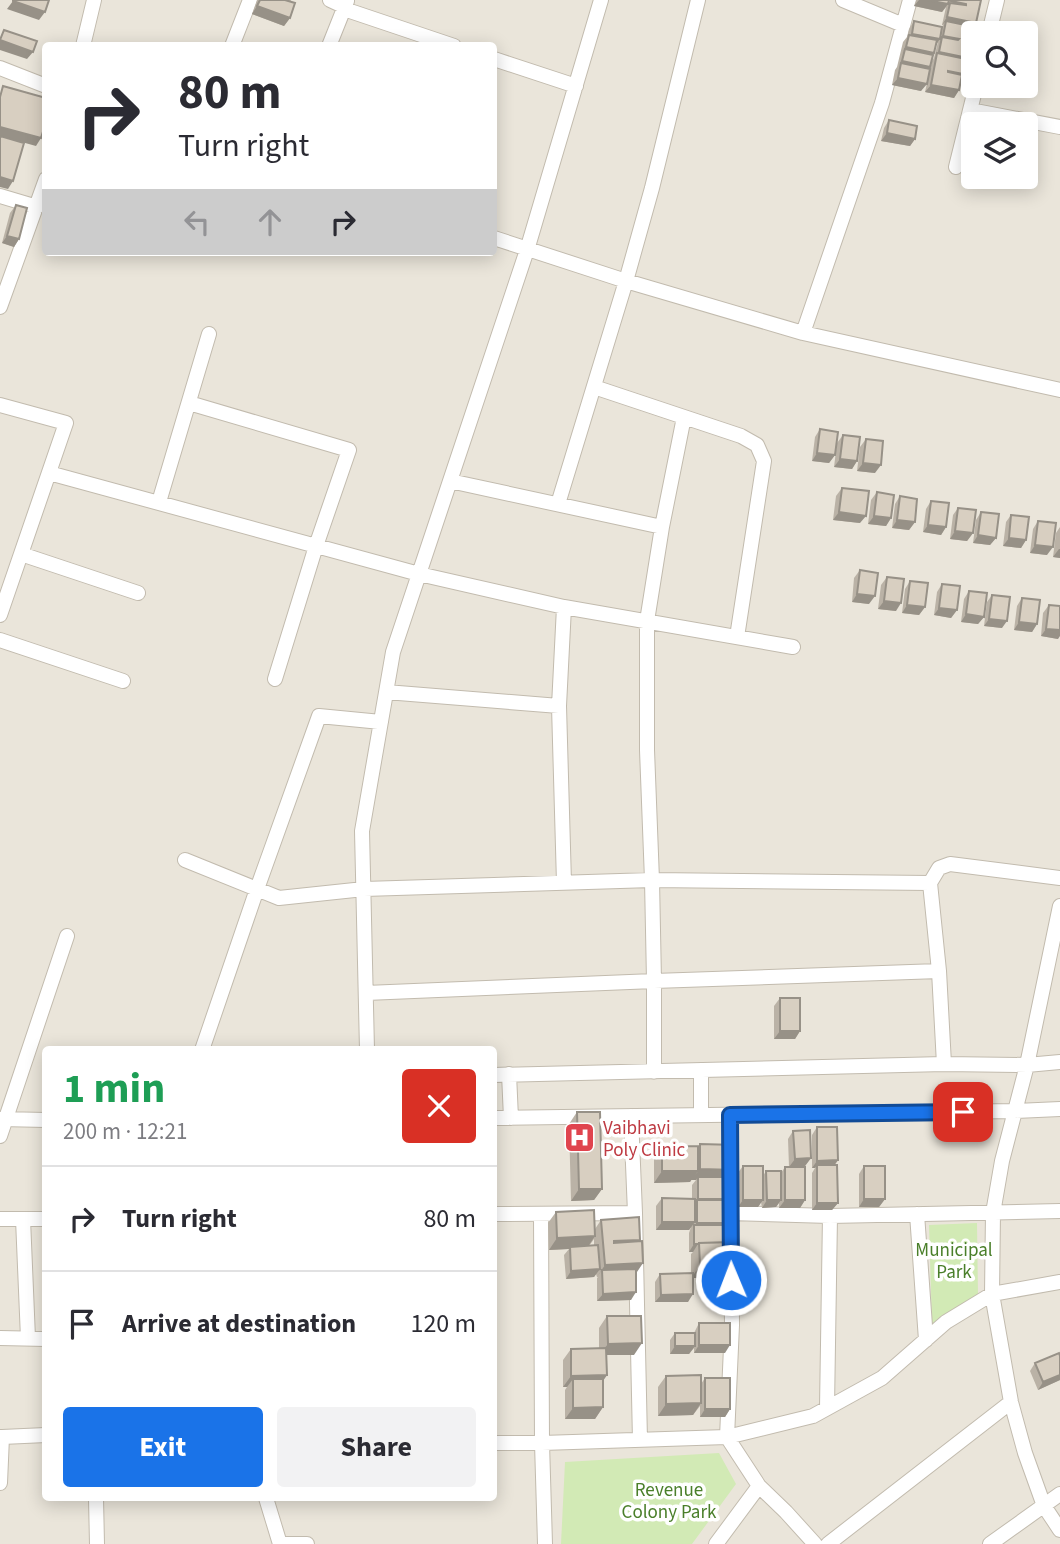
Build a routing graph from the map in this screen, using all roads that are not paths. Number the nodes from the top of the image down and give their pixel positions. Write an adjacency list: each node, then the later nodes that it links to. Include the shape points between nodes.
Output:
1 (94, 0): 12 (street)
2 (250, 0): 13 (street)
3 (330, 0): 9 (street)
4 (601, 0): 19 (street)
5 (698, 0): 29 (street)
6 (843, 0): 11 (street)
7 (909, 0): 11 (street)
8 (997, 0): 10 (street)
9 (346, 4): 14 (street); 15 (street)
10 (992, 21)
11 (903, 25): 31 (street, via 882,103)
12 (84, 42)
13 (234, 42)
14 (331, 42)
15 (444, 42)
16 (497, 60): 19 (street)
17 (0, 68): 18 (street)
18 (42, 84)
19 (576, 86): 28 (street)
20 (973, 98): 21 (street)
21 (970, 110): 22 (street); 23 (street)
22 (1060, 127)
23 (956, 167)
24 (42, 191): 26 (street)
25 (0, 196): 26 (street)
26 (37, 206): 30 (street)
27 (497, 239): 28 (street)
28 (527, 250): 29 (street); 39 (street)
29 (626, 281): 31 (street); 33 (street)
30 (0, 307)
31 (803, 333): 34 (street)
32 (209, 334): 35 (street)
33 (594, 387): 37 (street); 41 (street)
34 (1060, 390)
35 (188, 403): 40 (street); 43 (street, via 349,450)
36 (0, 405): 38 (street, via 66,424)
37 (684, 417): 42 (street); 50 (street, via 741,436 757,445 764,461)
38 (49, 472): 40 (street); 44 (street)
39 (450, 481): 41 (street); 45 (street)
40 (159, 502): 43 (street)
41 (558, 504): 42 (street)
42 (662, 527): 49 (street)
43 (316, 545): 45 (street); 53 (street)
44 (21, 554): 46 (street); 48 (street)
45 (419, 574): 47 (street); 55 (street, via 393,652)
46 (138, 593)
47 (564, 607): 49 (street); 56 (street)
48 (0, 615)
49 (647, 621): 50 (street); 60 (street)
50 (737, 637): 52 (street)
51 (0, 640): 54 (street)
52 (793, 647)
53 (275, 679)
54 (123, 681)
55 (386, 692): 56 (street); 57 (street)
56 (559, 706): 61 (street)
57 (380, 722): 63 (street, via 319,716); 64 (street, via 362,831)
58 (185, 860): 63 (street)
59 (1060, 878): 62 (street, via 950,864 939,868)
60 (652, 880): 61 (street); 62 (street); 69 (street)
61 (564, 883): 64 (street)
62 (930, 883): 67 (street)
63 (257, 889): 64 (street, via 279,898); 71 (street)
64 (364, 889): 70 (street)
65 (1060, 906): 68 (street)
66 (67, 936): 87 (street)
67 (939, 971): 69 (street); 74 (street)
68 (1053, 973): 75 (street)
69 (654, 981): 70 (street); 77 (street)
70 (366, 993): 72 (street)
71 (203, 1046)
72 (367, 1046)
73 (1060, 1062): 75 (street)
74 (944, 1064): 75 (street); 76 (street)
75 (1027, 1065): 81 (street)
76 (701, 1070): 77 (street); 82 (street)
77 (654, 1072): 78 (street)
78 (509, 1074): 79 (street); 86 (street)
79 (497, 1075)
80 (1060, 1109): 81 (street)
81 (1014, 1111): 83 (street); 93 (street)
82 (701, 1115): 83 (street); 84 (street)
83 (730, 1115): 92 (street)
84 (631, 1116): 86 (street); 91 (street)
85 (497, 1118): 86 (street)
86 (511, 1118)
87 (3, 1120): 88 (street); 89 (street)
88 (42, 1120)
89 (0, 1136)
90 (1060, 1211): 93 (street)
91 (635, 1213): 95 (street); 112 (street)
92 (730, 1213): 97 (street); 111 (street)
93 (993, 1213): 96 (street); 102 (street)
94 (497, 1214): 95 (street)
95 (541, 1214): 114 (street)
96 (917, 1214): 97 (street); 106 (street)
97 (830, 1216): 108 (street)
98 (0, 1219): 99 (street)
99 (23, 1219): 100 (street); 104 (street)
100 (42, 1219)
101 (1060, 1282): 102 (street)
102 (992, 1294): 106 (street); 107 (street)
103 (0, 1338): 104 (street)
104 (28, 1338): 105 (street)
105 (42, 1339)
106 (926, 1340): 108 (street, via 882,1378)
107 (1011, 1402): 120 (street); 128 (street)
108 (828, 1408): 111 (street, via 813,1416)
109 (42, 1435): 110 (street)
110 (1, 1437): 115 (street)
111 (727, 1437): 112 (street); 116 (street)
112 (640, 1440): 114 (street)
113 (497, 1443): 114 (street)
114 (542, 1443): 125 (street)
115 (0, 1483)
116 (759, 1486): 126 (street); 127 (street)
117 (1060, 1494): 120 (street)
118 (96, 1501): 122 (street)
119 (267, 1501): 123 (street)
120 (1044, 1506): 121 (street); 129 (street)
121 (1060, 1530)
122 (97, 1544)
123 (280, 1544): 124 (street)
124 (307, 1544)
125 (545, 1544)
126 (716, 1544)
127 (815, 1544)
128 (828, 1544)
129 (990, 1544)

